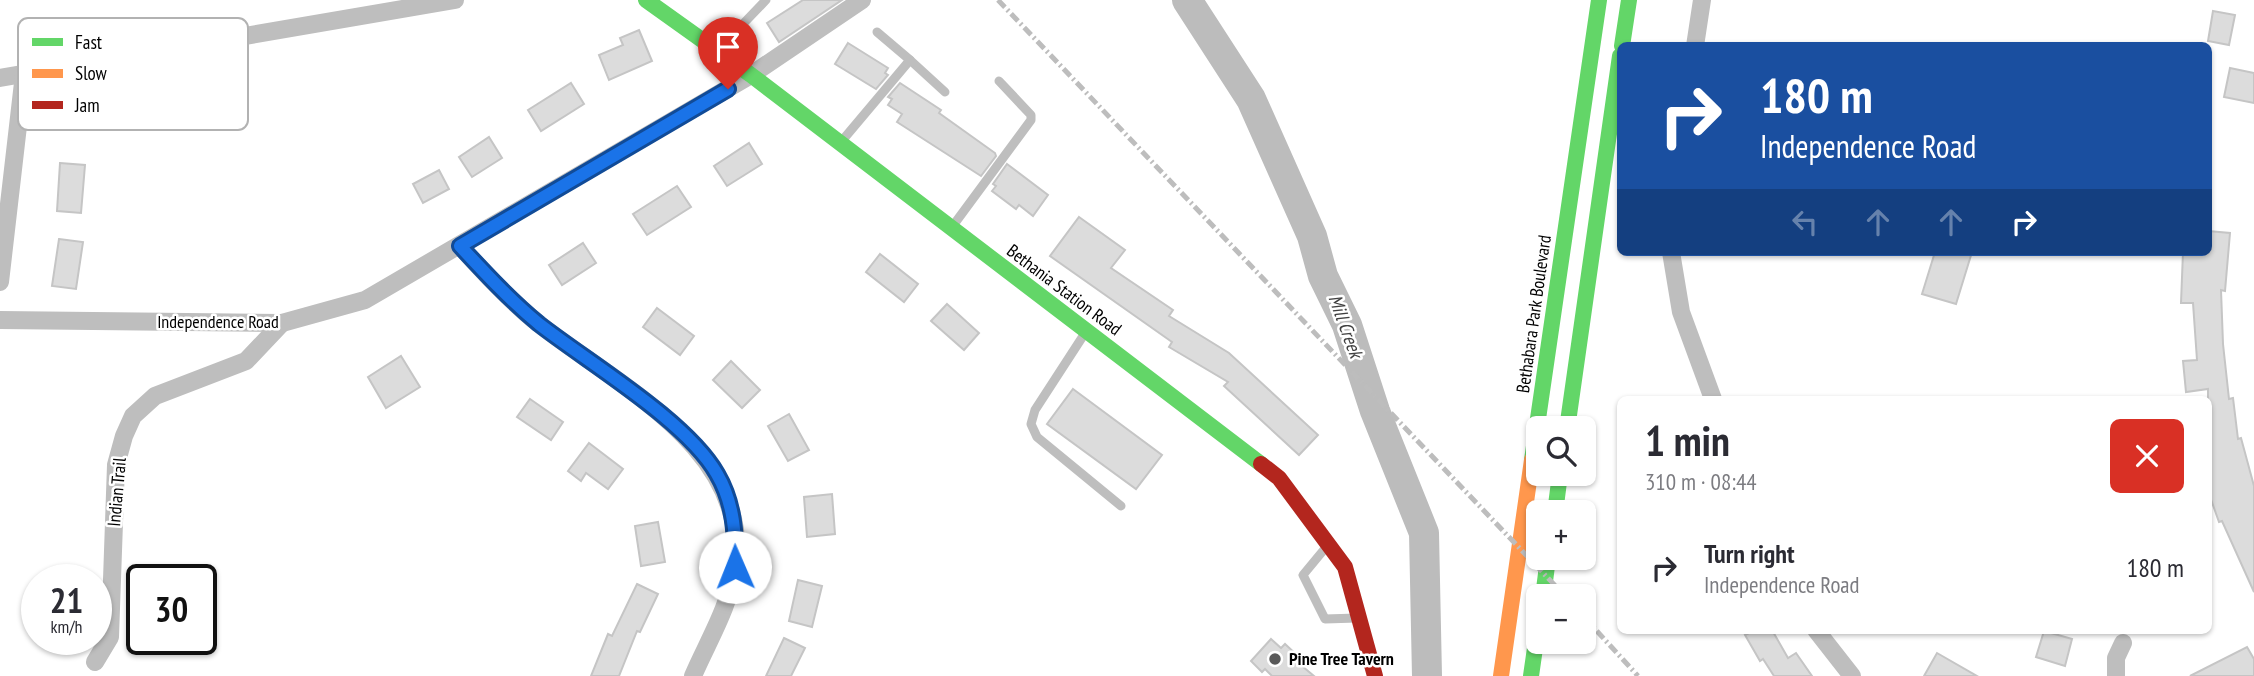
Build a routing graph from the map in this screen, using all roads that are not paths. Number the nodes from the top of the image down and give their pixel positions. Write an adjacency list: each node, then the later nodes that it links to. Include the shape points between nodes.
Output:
1 (454, 0): 9 (street)
2 (646, 0): 12 (street, Bethania Station Road)
3 (766, 0): 12 (lane)
4 (862, 0): 15 (street, Independence Road)
5 (1599, 0): 40 (street, Bethabara Park Boulevard)
6 (1629, 0): 10 (street)
7 (1702, 0): 11 (street)
8 (877, 32): 13 (lane)
9 (248, 35)
10 (1623, 42)
11 (1696, 42)
12 (716, 51): 15 (street, Bethania Station Road)
13 (910, 60): 19 (lane); 21 (lane)
14 (18, 75): 17 (street)
15 (751, 75): 21 (street, Bethania Station Road); 23 (street, Independence Road)
16 (1617, 77): 30 (street)
17 (0, 78)
18 (999, 81): 22 (lane, via 1031,120)
19 (945, 92)
20 (18, 126): 25 (street)
21 (839, 143): 22 (street, Bethania Station Road)
22 (951, 228): 28 (street, Bethania Station Road)
23 (460, 246): 27 (street, Independence Road, via 365,300); 38 (street, via 505,296 682,434 717,473 733,514 735,567 717,624)
24 (1672, 256): 29 (street, via 1681,312)
25 (0, 282)
26 (0, 320): 27 (street, Independence Road)
27 (282, 323): 37 (street, Indian Trail, via 246,361 155,396 133,415 116,465 110,637)
28 (1086, 331): 31 (lane, via 1035,410 1031,424 1037,437); 32 (street, Bethania Station Road, via 1279,478)
29 (1712, 396)
30 (1569, 416)
31 (1121, 506)
32 (1329, 545): 33 (street, Bethania Station Road, via 1345,567); 33 (lane, via 1303,575 1325,619)
33 (1359, 618): 39 (street, Bethania Station Road)
34 (1819, 634): 42 (street)
35 (2123, 643): 43 (street, via 2116,658)
36 (1534, 654): 41 (street)
37 (95, 662)
38 (693, 676)
39 (1375, 676)
40 (1501, 676)
41 (1531, 676)
42 (1852, 676)
43 (2116, 676)

